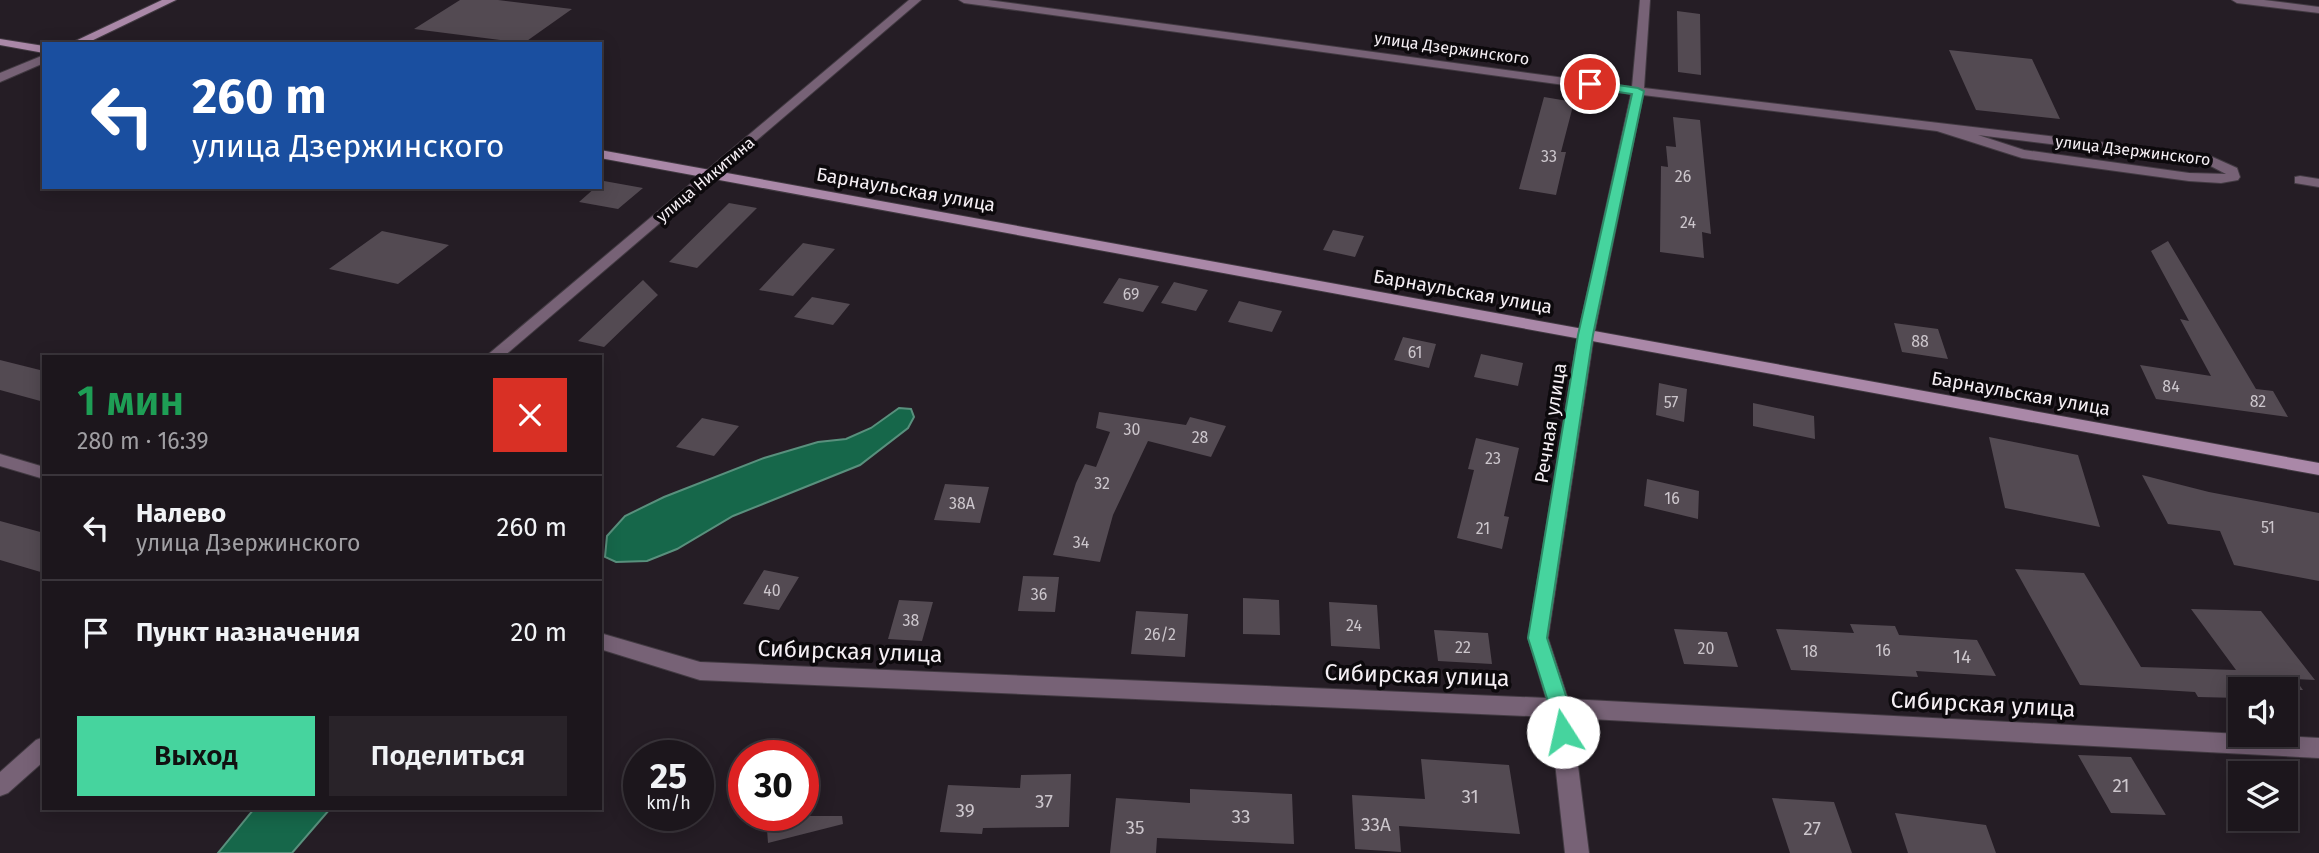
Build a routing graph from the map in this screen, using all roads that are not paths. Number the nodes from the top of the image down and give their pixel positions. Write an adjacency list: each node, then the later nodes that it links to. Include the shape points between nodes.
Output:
1 (171, 0): 8 (street)
2 (916, 0): 15 (street, улица Никитина)
3 (964, 0): 12 (street, улица Дзержинского)
4 (1645, 0): 12 (street, Речная улица)
5 (2237, 0): 6 (street)
6 (2319, 9)
7 (0, 42): 9 (street)
8 (79, 42)
9 (42, 50)
10 (42, 59): 11 (street)
11 (0, 78)
12 (1638, 91): 13 (street, улица Дзержинского); 18 (street, Речная улица)
13 (1936, 126): 13 (street, улица Дзержинского, via 2208,159 2227,166 2233,177 2189,177 2022,154)
14 (602, 154): 15 (street, Барнаульская улица)
15 (710, 175): 18 (street, Барнаульская улица); 19 (street, улица Никитина)
16 (2300, 180): 17 (street)
17 (2319, 183)
18 (1586, 335): 21 (street, Барнаульская улица); 24 (street, Речная улица, via 1538,638)
19 (495, 355)
20 (0, 460): 22 (street)
21 (2319, 469)
22 (42, 472)
23 (602, 642): 24 (street, Сибирская улица, via 700,671)
24 (1560, 708): 25 (street, Сибирская улица); 28 (street, Речная улица)
25 (2319, 748)
26 (42, 749): 27 (street)
27 (0, 786)
28 (1577, 853)

